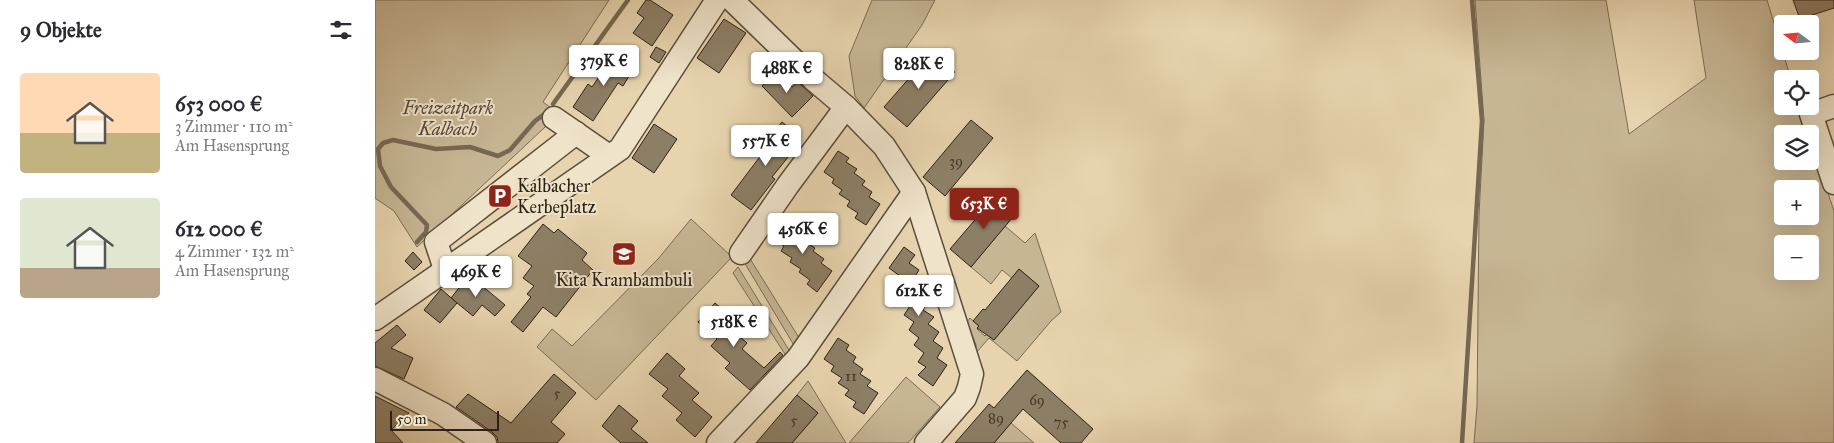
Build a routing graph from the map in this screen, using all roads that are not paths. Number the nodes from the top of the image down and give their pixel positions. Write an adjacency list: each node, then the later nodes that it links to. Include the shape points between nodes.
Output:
1 (717, 0): 7 (street, via 620,149)
2 (732, 0): 4 (street, via 813,80)
3 (1834, 106): 8 (street, via 1811,114)
4 (846, 107): 9 (street, via 884,146); 10 (street)
5 (555, 118): 6 (street)
6 (576, 133): 7 (street); 11 (street, via 436,242)
7 (609, 156): 11 (street)
8 (1834, 183)
9 (914, 192): 15 (street, via 798,358); 16 (street, via 972,374 965,398)
10 (741, 253)
11 (445, 269): 12 (street)
12 (375, 319)
13 (375, 379): 14 (street, via 443,414)
14 (485, 443)
15 (718, 443)
16 (926, 443)

